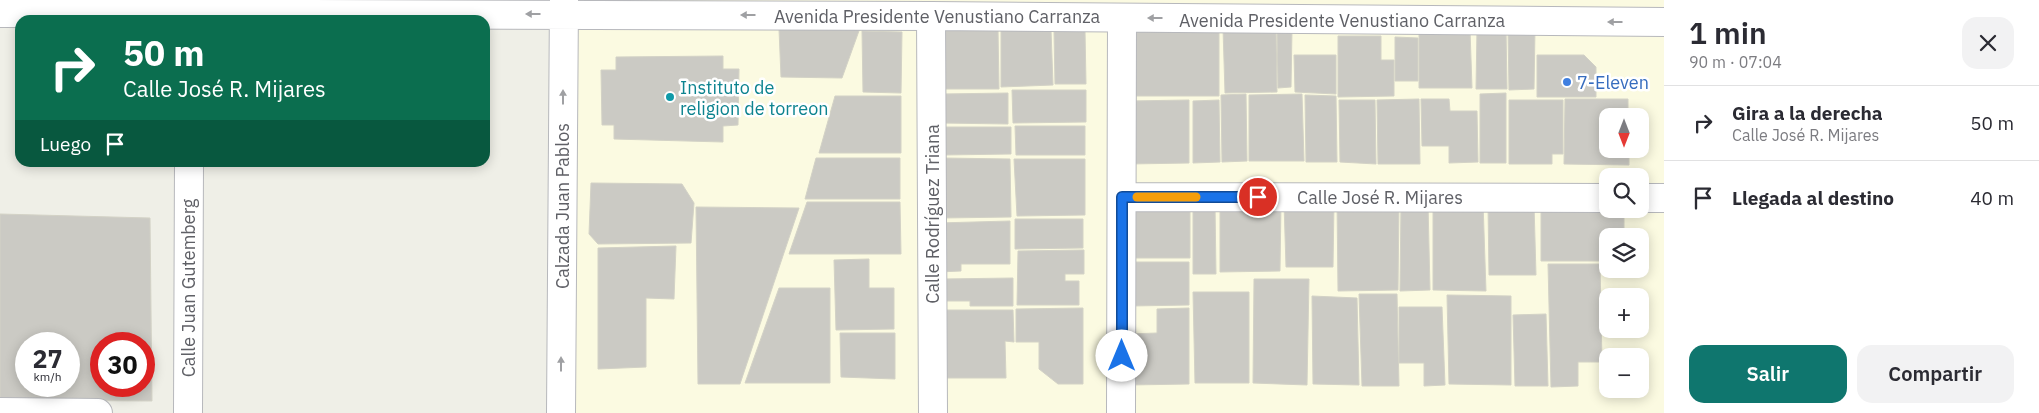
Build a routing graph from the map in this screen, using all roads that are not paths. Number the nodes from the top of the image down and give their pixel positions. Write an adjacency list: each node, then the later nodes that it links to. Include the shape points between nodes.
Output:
1 (564, 7): 4 (street, Avenida Presidente Venustiano Carranza, one-way to 4); 5 (street, Avenida Presidente Venustiano Carranza, one-way to 1); 16 (street, Calzada Juan Pablos, one-way to 1)
2 (0, 13): 3 (street, Avenida Presidente Venustiano Carranza)
3 (95, 15)
4 (265, 15)
5 (931, 16): 6 (street, Avenida Presidente Venustiano Carranza); 17 (street, Calle Rodríguez Triana)
6 (1122, 18): 7 (street, Avenida Presidente Venustiano Carranza, one-way to 6); 9 (street)
7 (1664, 22)
8 (189, 167): 15 (street, Calle Juan Gutemberg)
9 (1122, 197): 10 (street, Calle José R. Mijares); 18 (street)
10 (1599, 198)
11 (1649, 198): 12 (street)
12 (1664, 198)
13 (0, 412): 14 (street)
14 (98, 413)
15 (188, 413)
16 (561, 413)
17 (933, 413)
18 (1121, 413)

